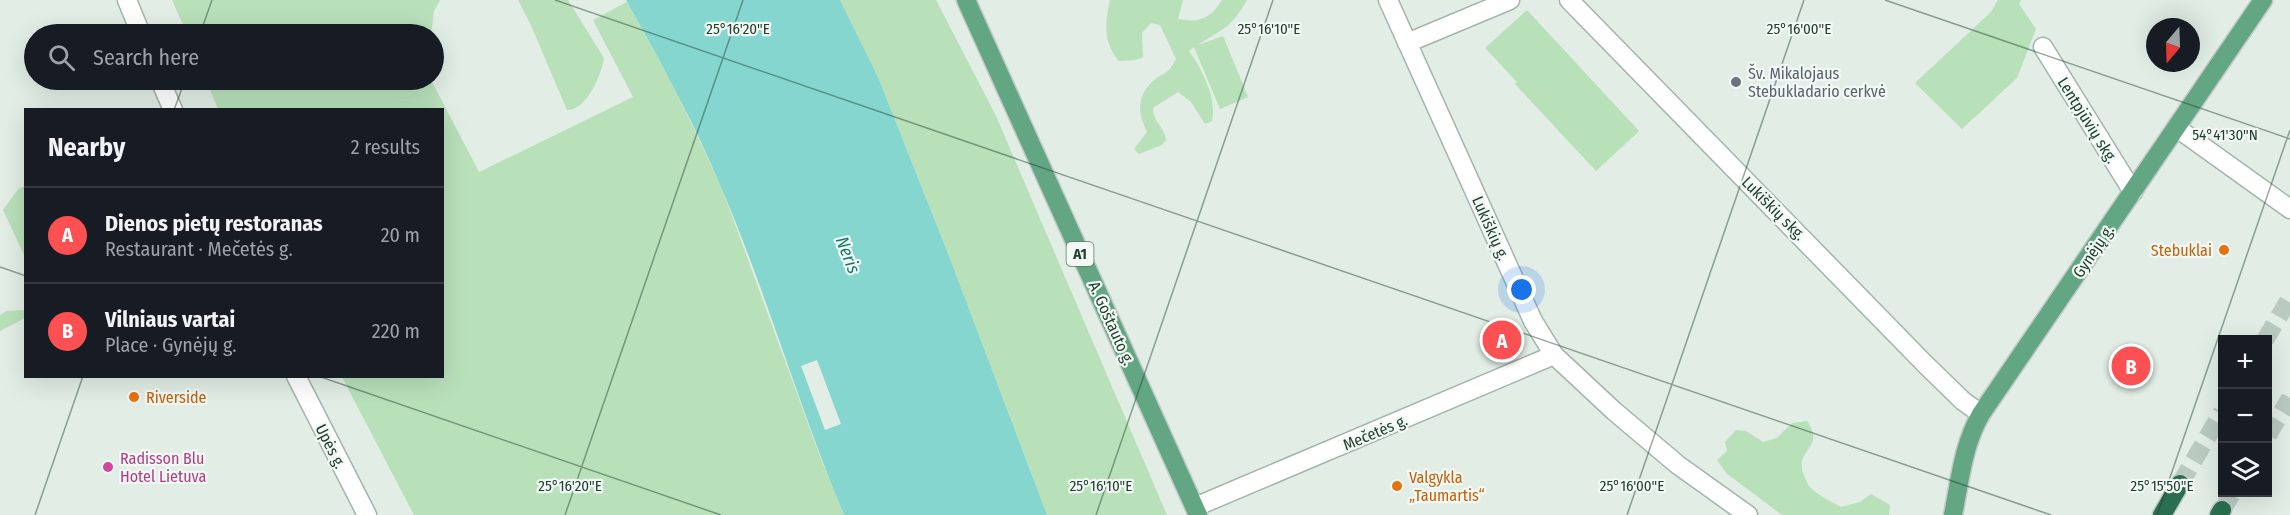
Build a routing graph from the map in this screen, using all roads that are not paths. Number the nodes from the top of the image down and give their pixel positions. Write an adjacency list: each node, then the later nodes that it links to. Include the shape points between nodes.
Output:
1 (127, 0): 7 (street)
2 (966, 0): 19 (main road, A. Goštauto g. / A1)
3 (1388, 0): 8 (street, Lukiškių g.)
4 (1510, 0): 8 (street)
5 (1569, 0): 17 (street, Lukiškių skg., via 1925,364)
6 (2264, 0): 12 (main road, Gynėjų g.)
7 (137, 24)
8 (1407, 43): 15 (street, Lukiškių g., via 1533,321)
9 (2043, 47): 13 (street, Lentpjūvių skg.)
10 (164, 90): 11 (street)
11 (172, 108)
12 (2177, 128): 13 (main road, Gynėjų g.); 14 (street)
13 (2133, 192): 17 (main road, Gynėjų g.)
14 (2290, 209)
15 (1554, 356): 19 (street, Mečetės g.); 21 (street, Lukiškių g., via 1678,465)
16 (297, 378): 20 (street, Upės g.)
17 (1981, 414): 22 (main road, Gynėjų g., via 1966,448)
18 (2180, 484): 23 (highway)
19 (1197, 511)
20 (367, 515)
21 (1748, 515)
22 (1953, 515)
23 (2162, 515)

